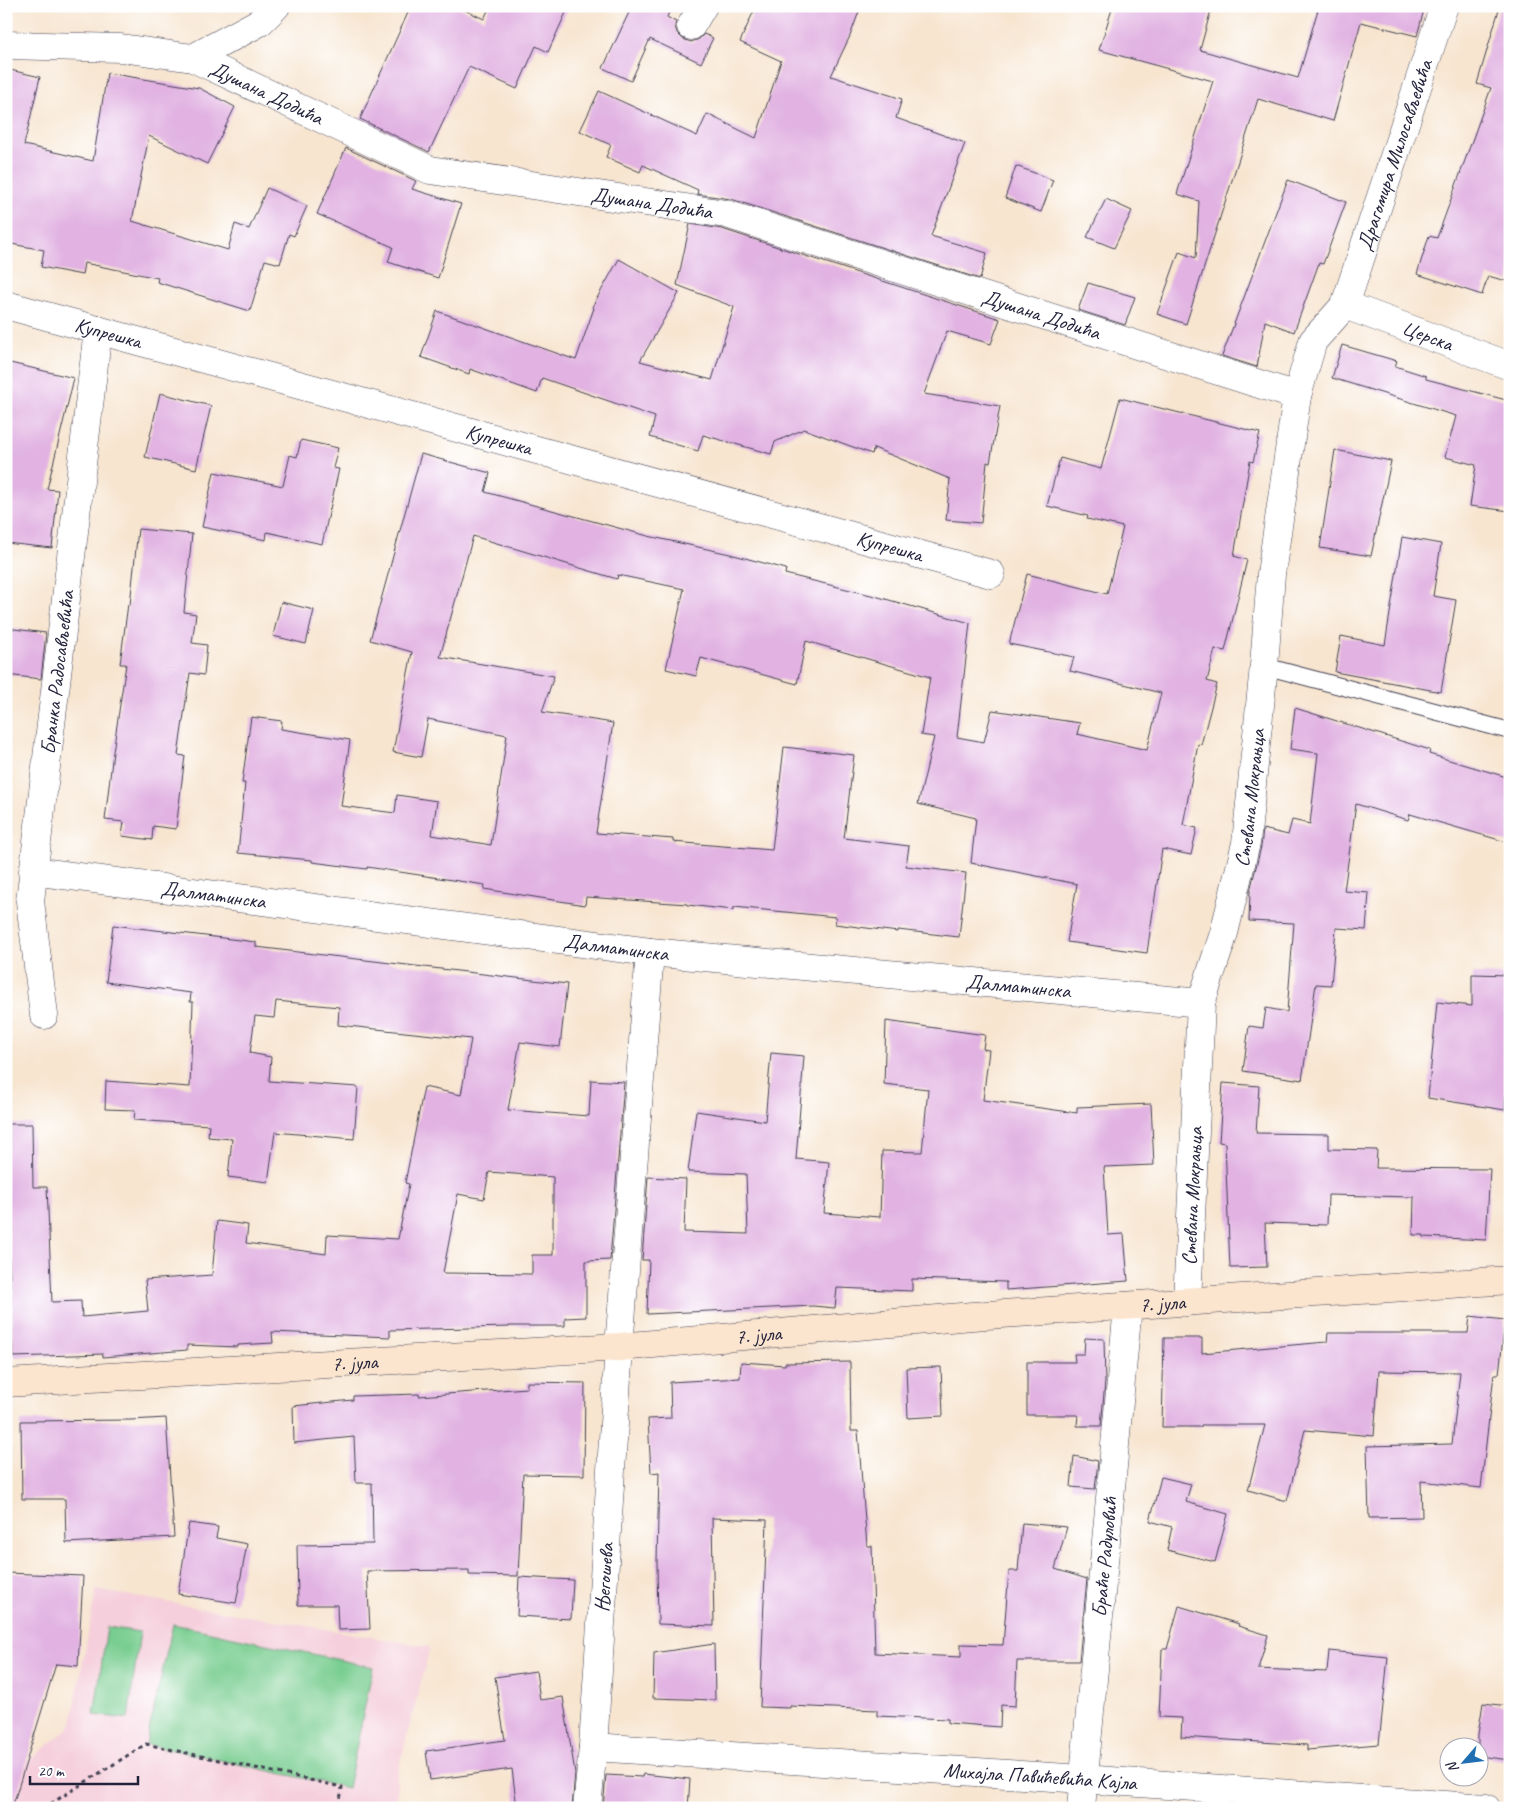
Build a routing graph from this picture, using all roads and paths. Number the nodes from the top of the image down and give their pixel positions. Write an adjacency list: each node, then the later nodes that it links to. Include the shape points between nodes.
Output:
1 (276, 6): 4 (street, via 260,22)
2 (1444, 6): 6 (street, Драгомира Милосављевића)
3 (6, 45): 4 (street, Душана Додића, via 122,48)
4 (193, 58): 9 (street, Душана Додића, via 430,170 726,214)
5 (6, 305): 7 (street, Купрешка)
6 (1345, 305): 8 (street, Церска); 9 (street, Стевана Мокрањца, via 1313,341)
7 (98, 330): 10 (street, Купрешка); 13 (street, Бранка Радосављевића)
8 (1510, 366)
9 (1297, 396): 11 (street, Стевана Мокрањца, via 1271,574)
10 (991, 574)
11 (1264, 666): 12 (lane); 15 (street, Стевана Мокрањца, via 1246,843 1224,933)
12 (1510, 731)
13 (33, 871): 14 (street, Далматинска); 16 (street, Бранка Радосављевића, via 30,901)
14 (650, 952): 15 (street, Далматинска); 20 (street, Његошева)
15 (1201, 1003): 18 (street, Стевана Мокрањца)
16 (44, 1014)
17 (1510, 1280): 18 (main road, 7. јула)
18 (1187, 1302): 19 (main road, 7. јула)
19 (1128, 1306): 20 (main road, 7. јула, via 972,1316); 23 (street, Браће Радуловић)
20 (619, 1347): 21 (main road, 7. јула); 22 (street, Његошева)
21 (6, 1383)
22 (593, 1747): 23 (street, Михајла Павићевића Кајла); 27 (street, Његошева)
23 (1083, 1779): 24 (street, Михајла Павићевића Кајла); 28 (street, Браће Радуловић)
24 (1468, 1807)
25 (44, 1808): 26 (path, via 146,1744 342,1787)
26 (339, 1808)
27 (587, 1808)
28 (1081, 1808)

